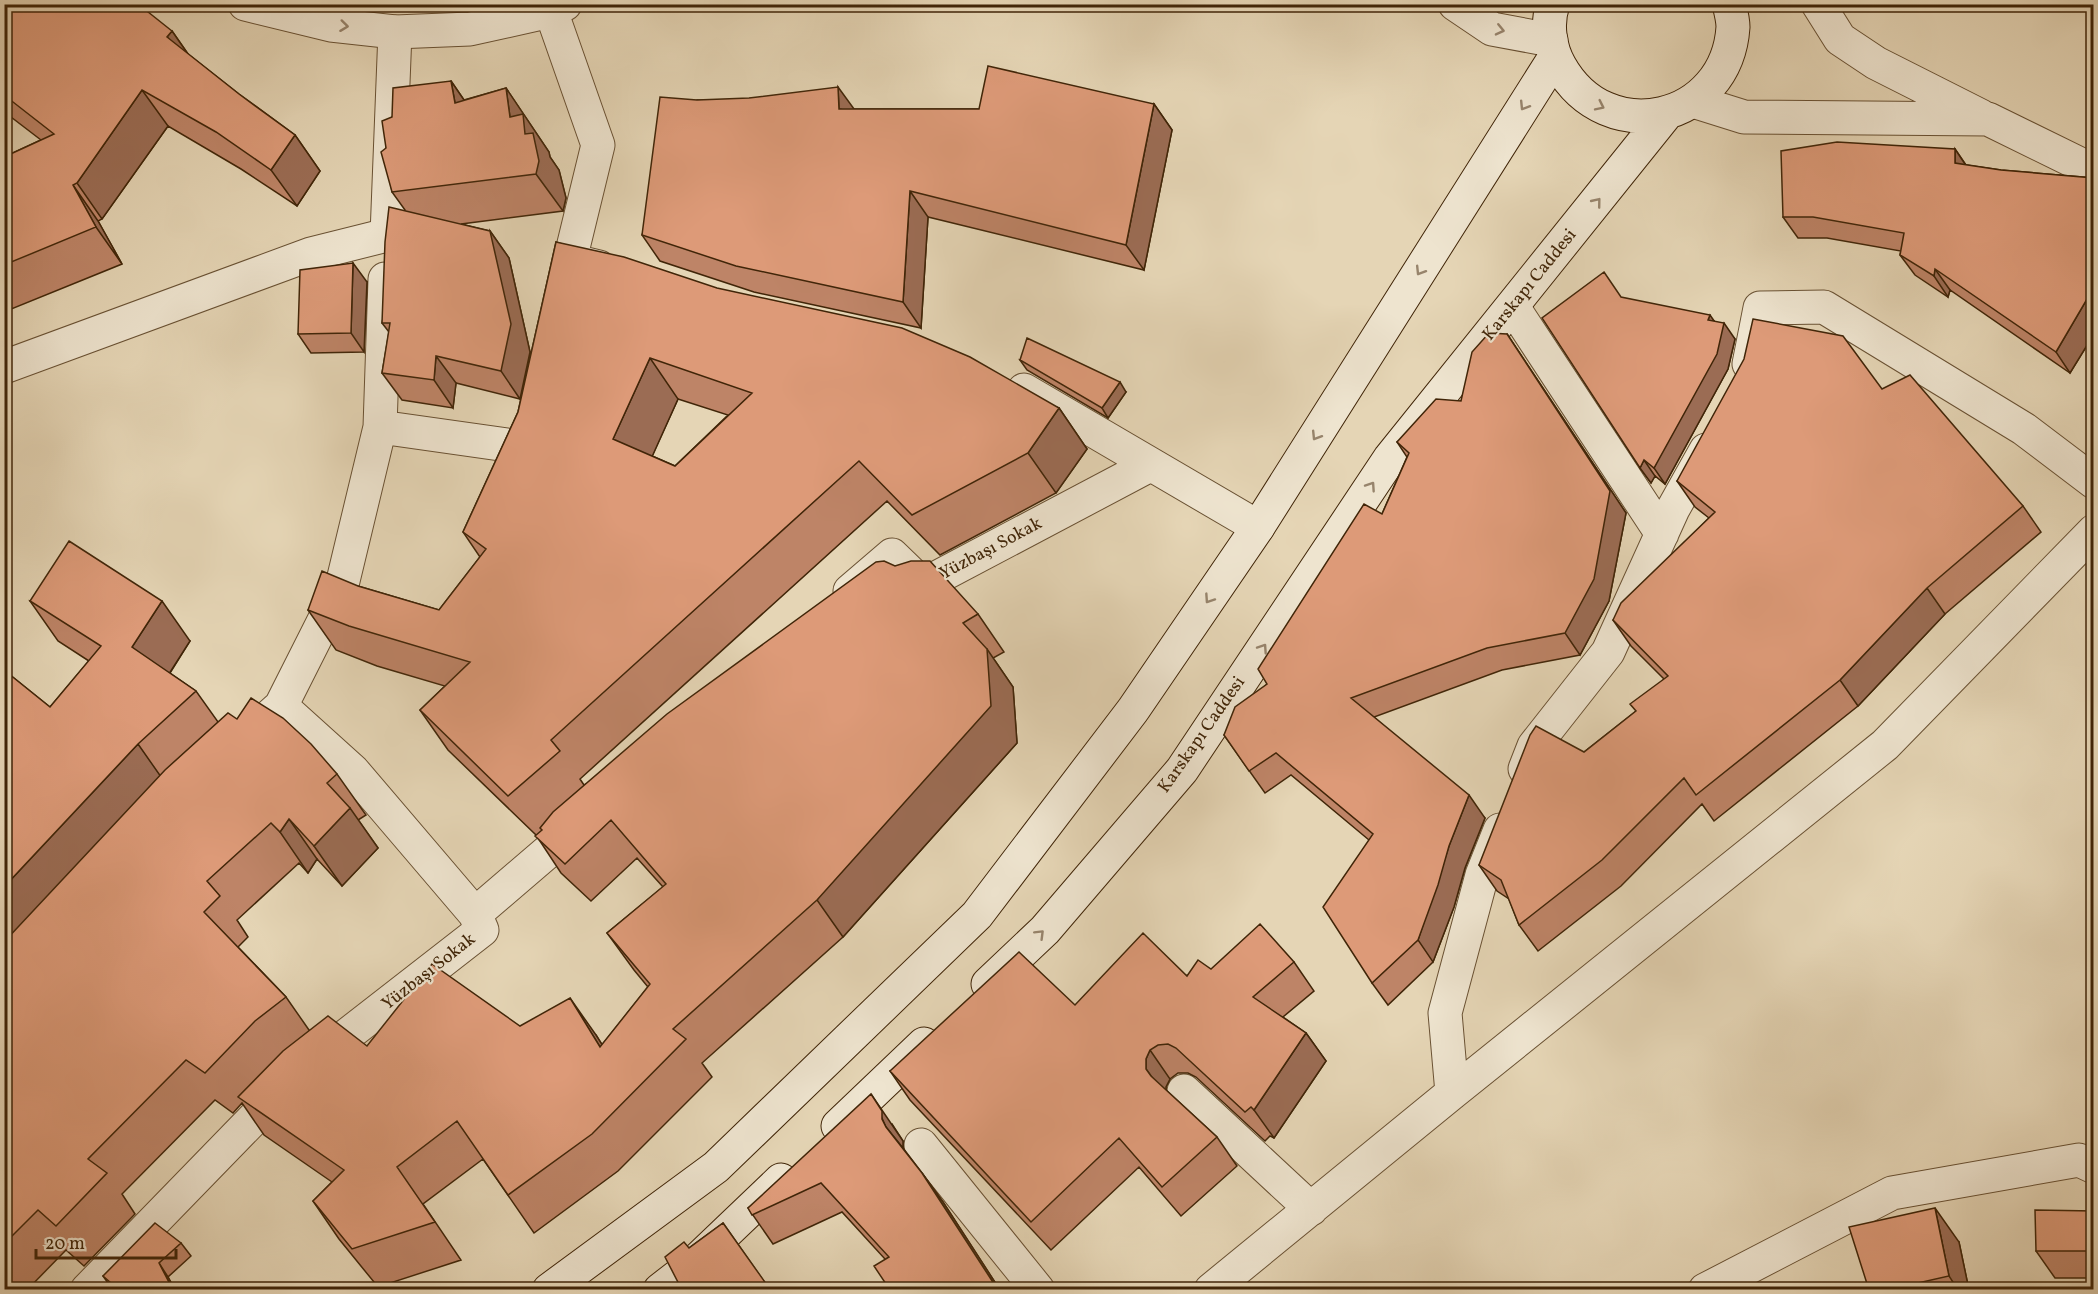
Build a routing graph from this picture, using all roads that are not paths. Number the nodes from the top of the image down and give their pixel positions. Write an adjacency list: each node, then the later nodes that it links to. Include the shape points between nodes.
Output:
1 (246, 4): 7 (street, one-way to 7, via 330,25)
2 (1455, 4): 8 (street, one-way to 8, via 1492,29)
3 (1553, 4): 8 (street)
4 (1729, 4): 9 (street, Karskapı Caddesi, via 1733,26 1727,57 1713,81)
5 (1818, 4): 10 (street, via 1840,39 1876,63)
6 (558, 8): 7 (street, via 470,29); 13 (street, via 598,145)
7 (395, 32): 12 (street)
8 (1553, 48): 9 (street, one-way to 9, via 1569,81 1588,100 1613,112 1640,117); 25 (street, one-way to 25)
9 (1680, 107): 10 (street, via 1744,117); 16 (street, Karskapı Caddesi, one-way to 9)
10 (1988, 119): 11 (street)
11 (2094, 171)
12 (387, 235): 17 (street, via 311,254); 21 (street)
13 (570, 261): 14 (street); 15 (street)
14 (624, 272)
15 (563, 294)
16 (1513, 307): 27 (street); 40 (street, Karskapı Caddesi, one-way to 16, via 691,1266 1045,930 1182,770 1390,458)
17 (4, 367)
18 (997, 375): 23 (street)
19 (1741, 386): 24 (street, via 1760,308 1824,307 2024,429)
20 (538, 404): 21 (street, via 528,448)
21 (380, 427): 29 (street, via 342,585)
22 (1718, 427): 27 (street)
23 (1150, 465): 25 (street); 28 (street, Yüzbaşı Sokak, via 923,585 892,555)
24 (2094, 482)
25 (1258, 527): 39 (street, one-way to 39, via 1133,710 977,915 717,1167)
26 (2094, 531): 34 (street, via 1885,745)
27 (1662, 534): 34 (street, via 1608,652 1534,746 1482,875 1445,1013)
28 (829, 609)
29 (281, 706): 30 (street); 32 (street, via 353,771)
30 (222, 759)
31 (602, 804): 32 (street, Yüzbaşı Sokak)
32 (475, 914): 38 (street, Yüzbaşı Sokak, via 482,930 297,1074)
33 (1184, 1091): 37 (street)
34 (1452, 1093): 37 (street)
35 (921, 1145): 41 (street)
36 (2094, 1167): 43 (street, via 2079,1160 1892,1193)
37 (1311, 1209): 42 (street)
38 (87, 1290)
39 (549, 1290)
40 (660, 1290)
41 (1038, 1290)
42 (1211, 1290)
43 (1705, 1290)

